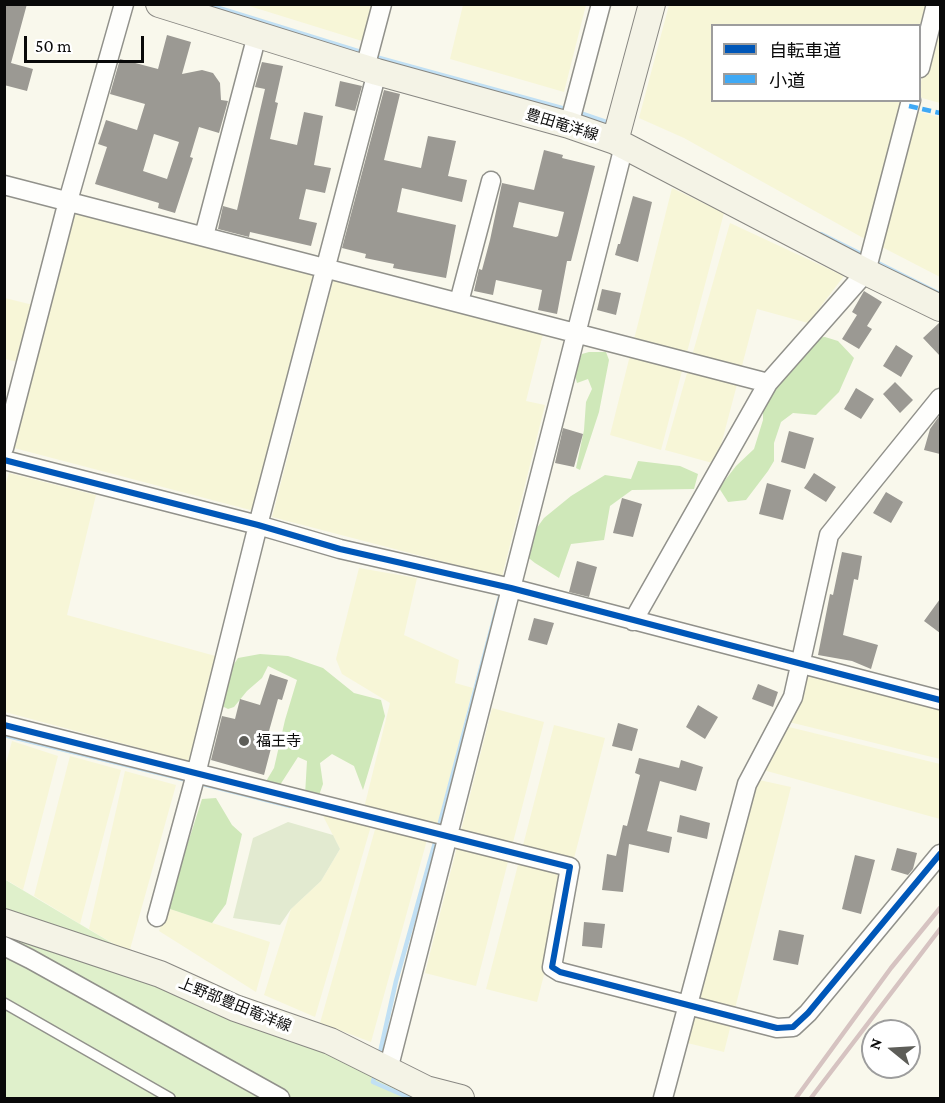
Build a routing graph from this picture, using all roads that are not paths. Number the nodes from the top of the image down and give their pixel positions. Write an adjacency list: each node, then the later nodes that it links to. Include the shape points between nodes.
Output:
1 (124, 4): 15 (street)
2 (159, 4): 7 (main road, 豊田竜洋線)
3 (382, 4): 9 (street)
4 (601, 4): 11 (street)
5 (652, 4): 12 (main road)
6 (936, 4): 8 (street)
7 (257, 35): 9 (main road, 豊田竜洋線); 16 (street)
8 (921, 64)
9 (371, 70): 11 (main road, 豊田竜洋線); 17 (street)
10 (910, 102): 18 (street)
11 (569, 125): 12 (main road, 豊田竜洋線)
12 (619, 143): 18 (main road, 豊田竜洋線); 21 (street)
13 (491, 181): 19 (street)
14 (4, 185): 15 (street)
15 (68, 201): 16 (street); 24 (street)
16 (204, 236): 17 (street)
17 (327, 268): 19 (street); 26 (street)
18 (866, 272): 20 (main road, 豊田竜洋線); 22 (street)
19 (459, 302): 21 (street)
20 (940, 308)
21 (576, 333): 22 (street); 27 (street)
22 (768, 383): 28 (street)
23 (940, 398): 29 (street, via 829,535)
24 (4, 448)
25 (4, 460): 26 (street)
26 (258, 525): 27 (street, via 340,549); 32 (street)
27 (511, 588): 28 (street); 33 (street)
28 (633, 621): 29 (street)
29 (799, 664): 30 (street); 39 (street, via 793,697 747,784)
30 (940, 700)
31 (4, 725): 32 (street)
32 (196, 774): 33 (street); 35 (street)
33 (446, 837): 39 (street, via 570,867 552,967); 40 (street)
34 (940, 854): 39 (street, via 793,1027 777,1028)
35 (157, 916)
36 (4, 922): 40 (main road, 上野部豊田竜洋線, via 160,974 235,1008 330,1041)
37 (4, 946): 42 (street)
38 (4, 1003): 41 (lane)
39 (688, 1005): 44 (street)
40 (388, 1070): 43 (main road, 上野部豊田竜洋線, via 426,1089)
41 (170, 1098)
42 (280, 1098)
43 (461, 1098)
44 (663, 1098)

